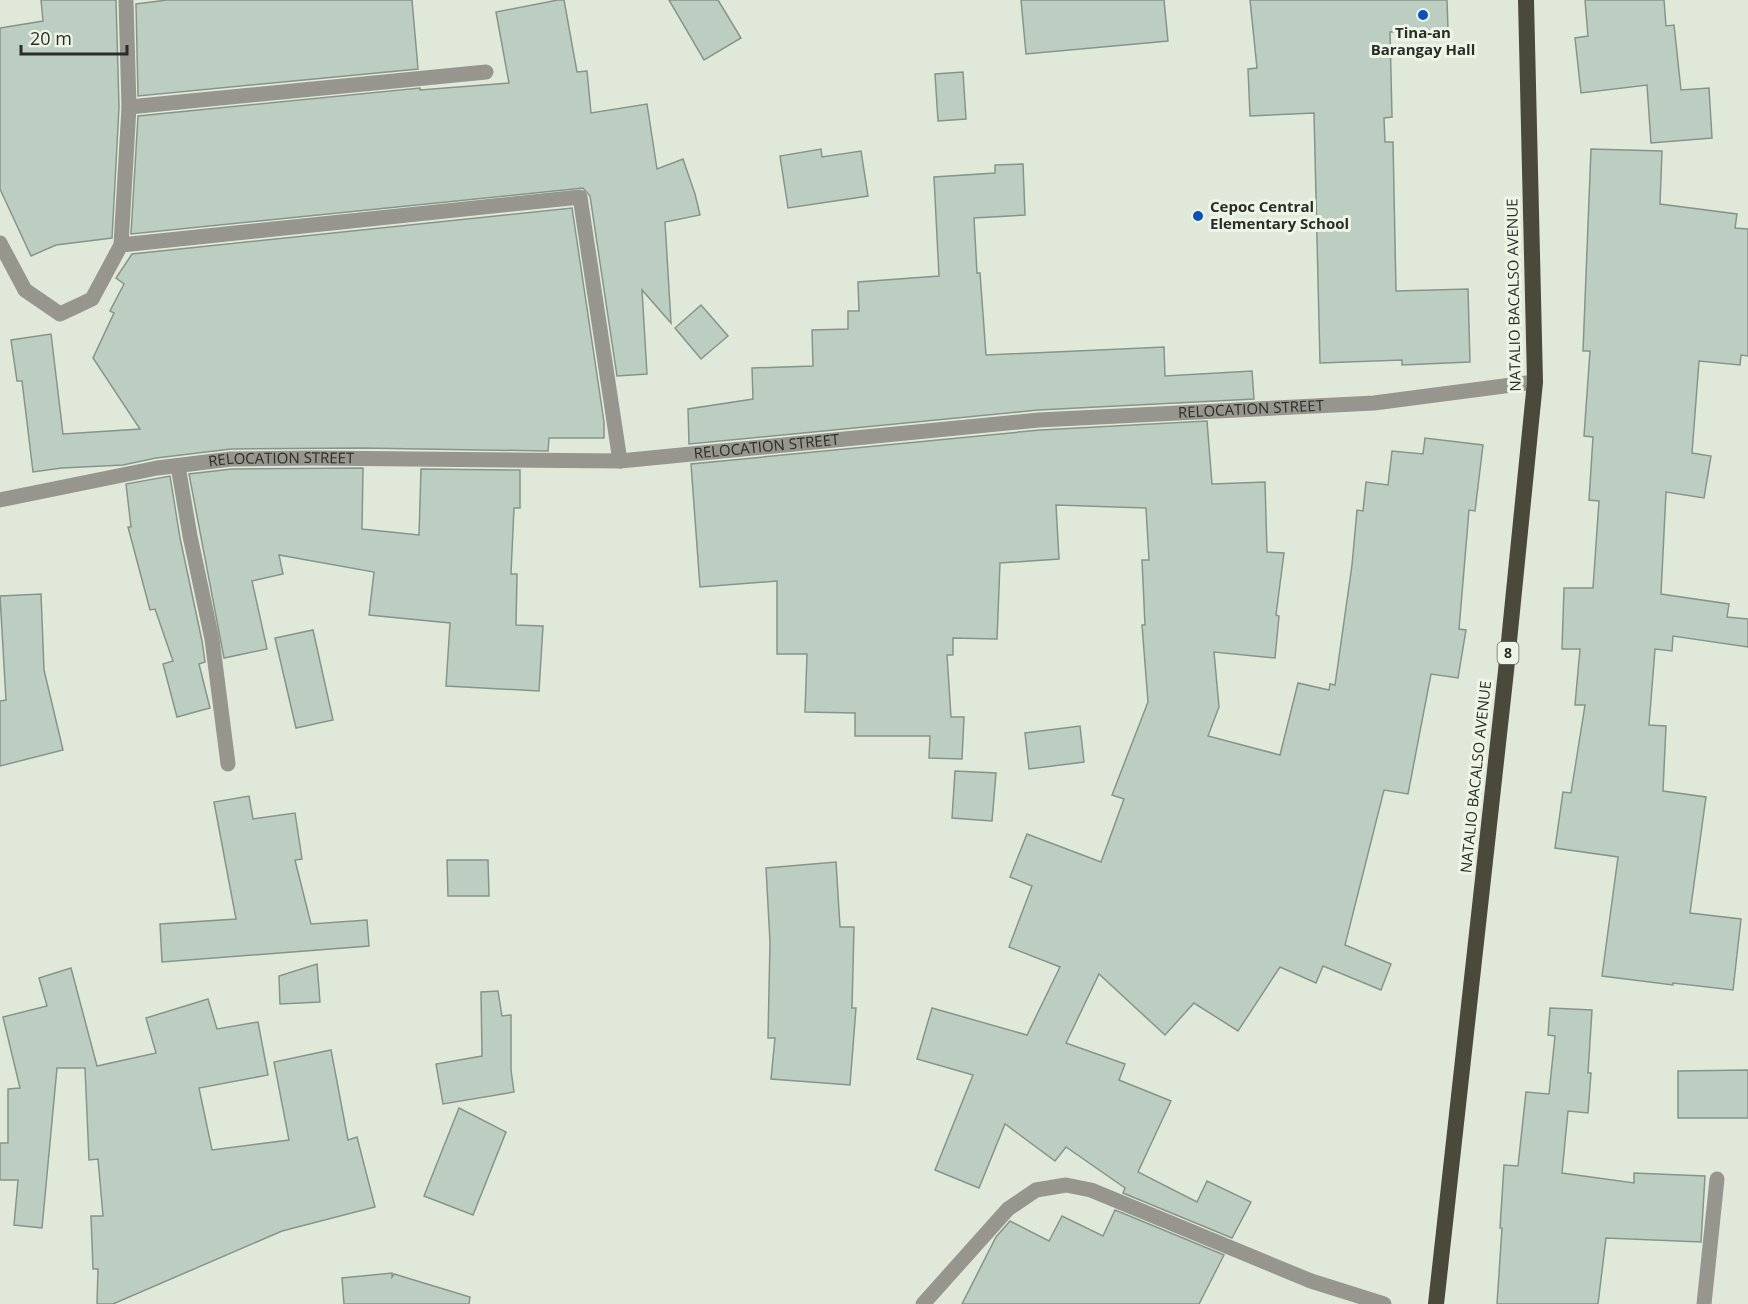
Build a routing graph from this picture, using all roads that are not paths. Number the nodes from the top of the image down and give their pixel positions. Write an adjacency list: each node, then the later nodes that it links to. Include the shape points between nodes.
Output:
1 (126, 0): 4 (street)
2 (1526, 0): 7 (highway, NATALIO BACALSO AVENUE / 8)
3 (486, 72): 4 (street)
4 (129, 107): 6 (street)
5 (0, 243): 6 (street, via 26,290 60,314 92,299)
6 (121, 244): 8 (street, via 580,197)
7 (1535, 382): 8 (street, RELOCATION STREET, via 1374,403 1038,420); 15 (highway, NATALIO BACALSO AVENUE / 8)
8 (620, 461): 9 (street, RELOCATION STREET, via 312,458 231,459)
9 (178, 466): 10 (street, RELOCATION STREET); 11 (street, via 212,639)
10 (0, 500)
11 (228, 764)
12 (1717, 1179): 16 (street)
13 (924, 1304): 14 (street, via 1008,1209 1036,1190 1066,1185 1090,1190 1311,1281)
14 (1384, 1304)
15 (1436, 1304)
16 (1704, 1304)

